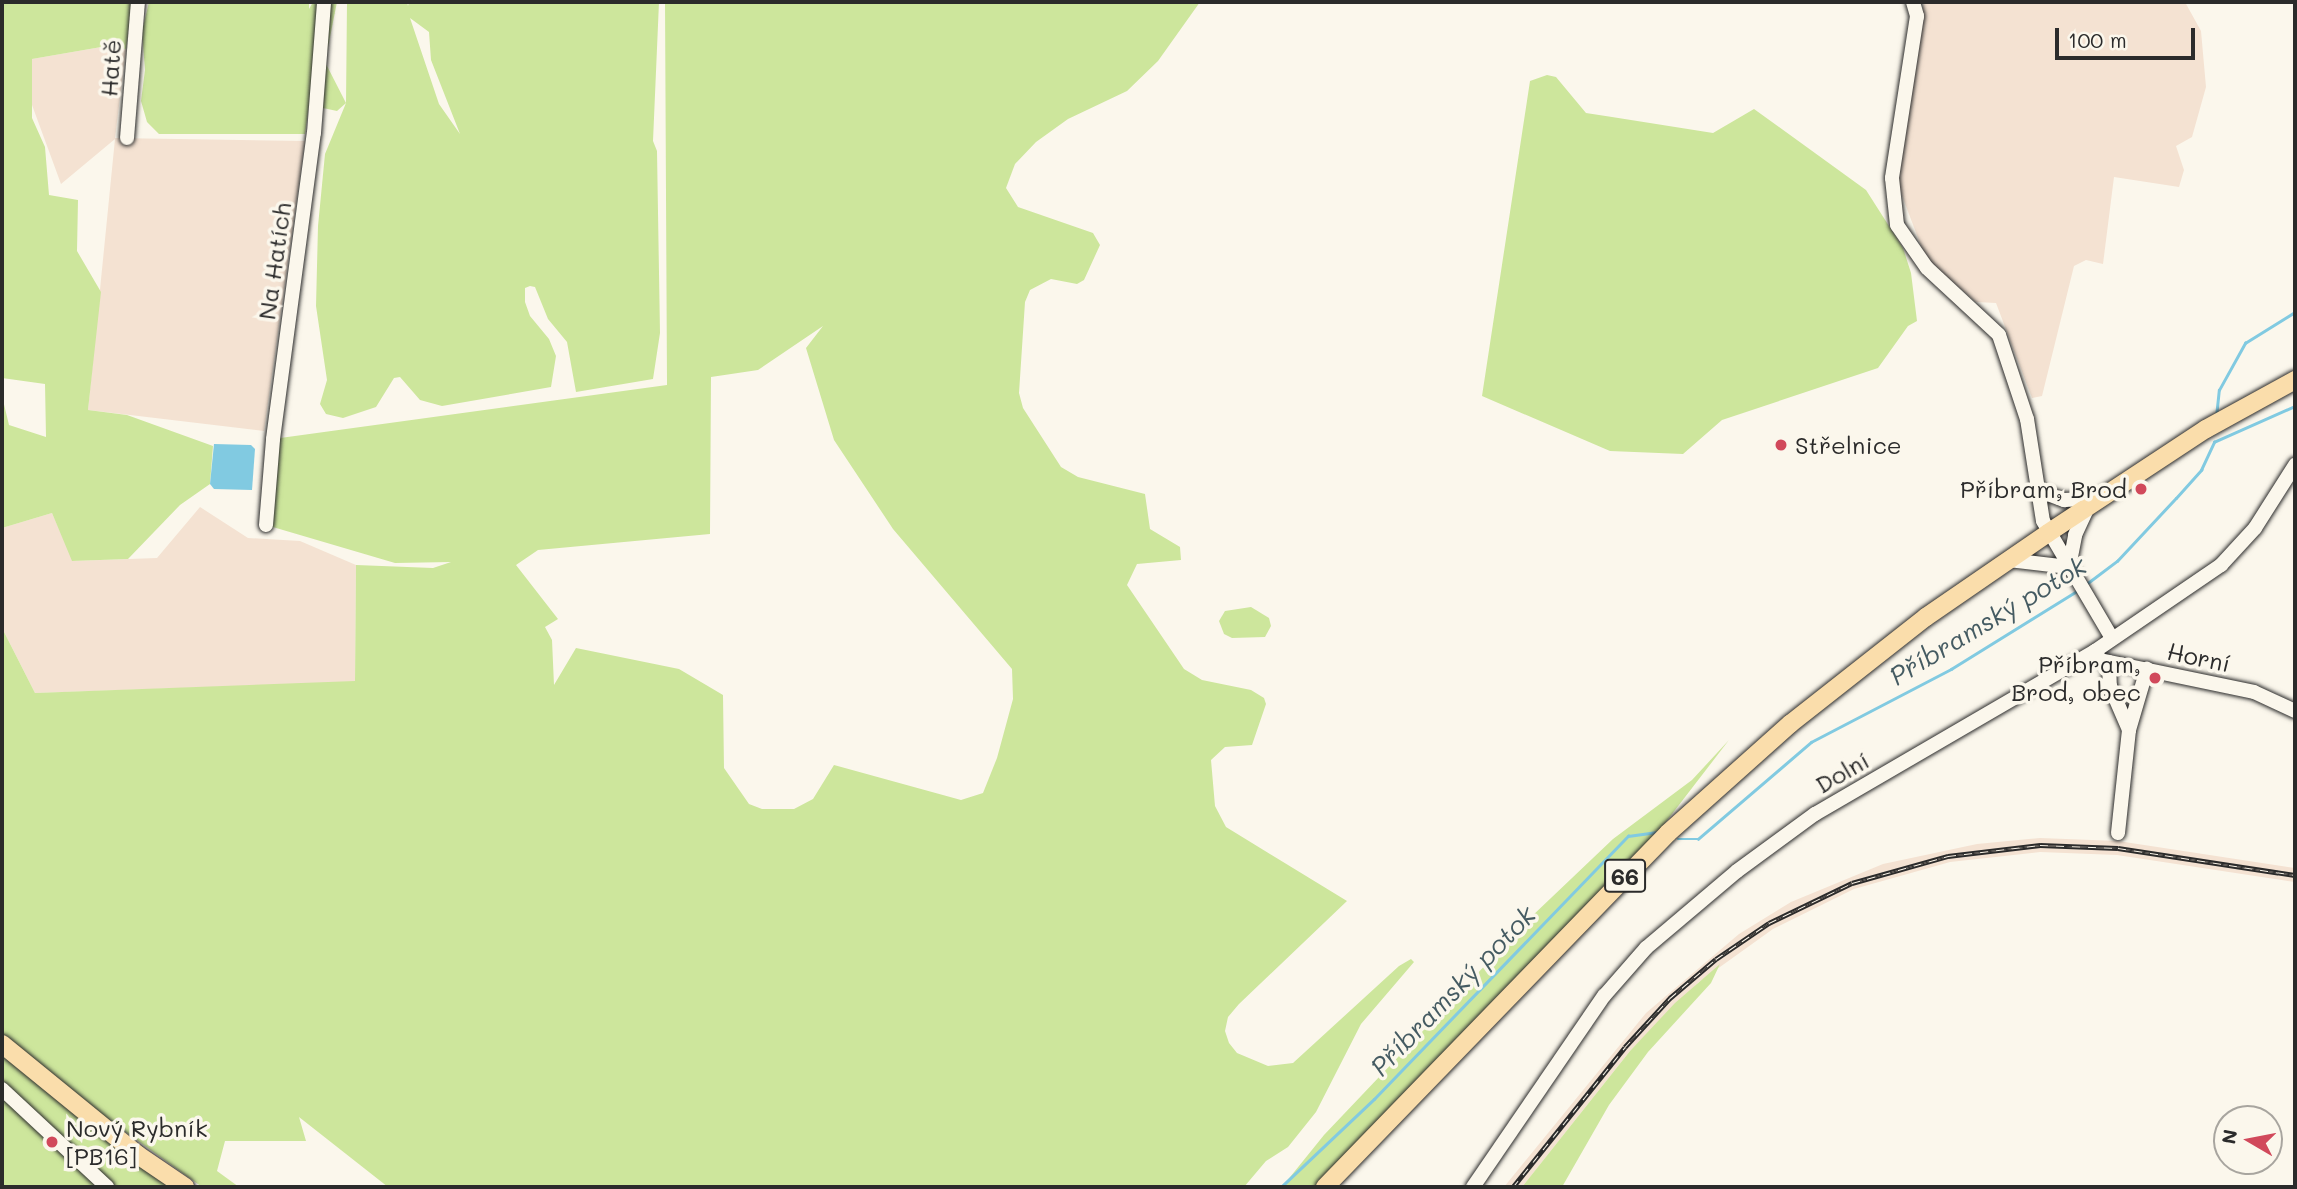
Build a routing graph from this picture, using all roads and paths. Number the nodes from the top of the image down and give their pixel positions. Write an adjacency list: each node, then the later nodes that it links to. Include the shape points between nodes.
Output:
1 (138, 2): 4 (street, Hatě)
2 (324, 2): 9 (street, Na Hatích, via 314,133 273,439)
3 (1913, 2): 7 (street, via 1917,16 1892,177 1898,225 1927,268 1999,335 2020,390)
4 (128, 138)
5 (2295, 380): 8 (main road, 66, via 2206,429)
6 (2295, 465): 13 (street, Dolní, via 2255,528 2221,565)
7 (2040, 491): 8 (street, via 2064,500); 10 (street)
8 (2094, 502): 10 (main road, 66); 12 (street, via 2074,535)
9 (266, 525)
10 (2048, 533): 11 (main road, 66); 12 (street)
11 (2009, 561): 12 (street); 24 (main road, 66, via 1860,667 1728,776 1540,962)
12 (2069, 567): 13 (street)
13 (2112, 638): 14 (street, Dolní)
14 (2095, 651): 15 (street, Horní, via 2100,660); 25 (street, Dolní, via 1815,814 1737,871 1646,948 1604,996)
15 (2109, 662): 16 (street, Horní); 18 (street, via 2110,686)
16 (2147, 669): 17 (street, Horní, via 2254,692); 18 (street)
17 (2295, 711)
18 (2129, 730): 19 (street)
19 (2118, 833)
20 (2, 1044): 23 (main road, via 138,1155)
21 (2, 1089): 22 (street)
22 (107, 1187)
23 (185, 1187)
24 (1325, 1187)
25 (1472, 1187)

